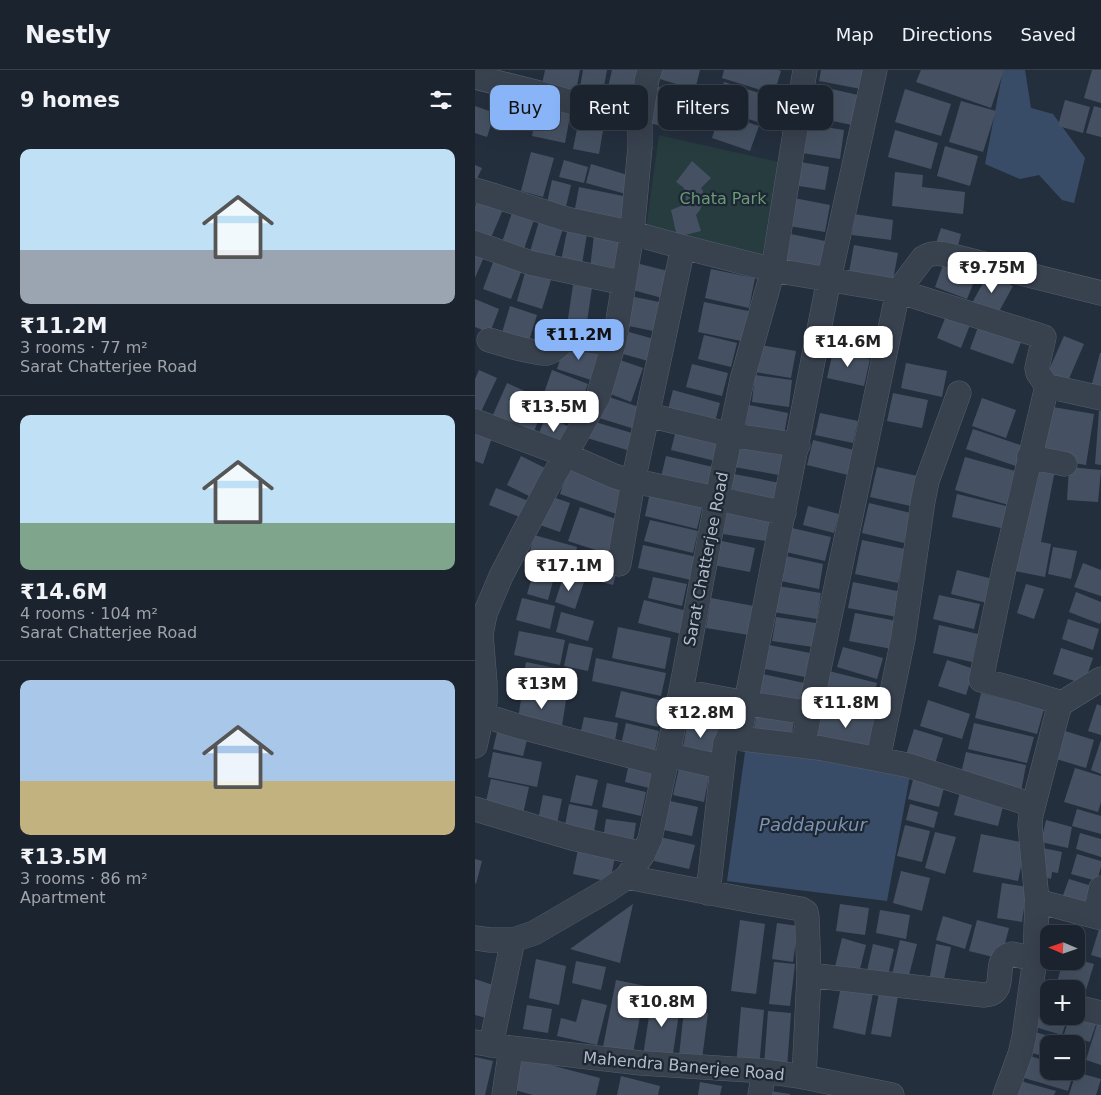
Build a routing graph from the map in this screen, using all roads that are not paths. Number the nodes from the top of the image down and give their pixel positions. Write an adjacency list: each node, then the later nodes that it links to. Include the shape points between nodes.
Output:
1 (493, 70): 6 (street, via 475,77)
2 (650, 70): 5 (street)
3 (805, 70): 12 (street, Sarat Chatterjee Road)
4 (875, 70): 13 (street)
5 (646, 85)
6 (570, 102)
7 (641, 130): 9 (street)
8 (475, 190): 9 (street, via 566,219)
9 (632, 233): 11 (street); 14 (street)
10 (475, 243): 14 (street, via 531,262)
11 (683, 247): 12 (street); 22 (street)
12 (773, 270): 13 (street); 24 (street, Sarat Chatterjee Road, via 742,380)
13 (829, 279): 15 (street); 25 (street)
14 (624, 283): 18 (street)
15 (897, 291): 16 (street, via 923,258 935,253); 19 (street, via 1044,337 1037,368); 38 (street)
16 (1101, 293)
17 (489, 340): 18 (street, via 545,353 553,352 564,341)
18 (613, 345): 26 (street, via 598,397)
19 (1047, 386): 21 (street); 27 (street)
20 (959, 393): 43 (street, via 927,481 903,639)
21 (1101, 398)
22 (648, 415): 24 (street); 29 (street)
23 (475, 421): 26 (street)
24 (731, 435): 25 (street); 30 (street, Sarat Chatterjee Road)
25 (797, 445): 31 (street)
26 (566, 455): 29 (street); 33 (street, via 501,576)
27 (1029, 457): 28 (street); 37 (street, via 981,680)
28 (1065, 464)
29 (633, 482): 30 (street); 32 (street)
30 (717, 499): 31 (street); 35 (street, Sarat Chatterjee Road)
31 (784, 513): 36 (street)
32 (619, 564)
33 (478, 634): 39 (street, via 486,693)
34 (1101, 679): 37 (street)
35 (681, 691): 36 (street); 44 (street, Sarat Chatterjee Road)
36 (746, 703): 38 (street); 40 (street, via 740,728)
37 (1062, 703): 46 (street)
38 (810, 713): 41 (street)
39 (482, 715): 42 (street); 44 (street)
40 (729, 737): 41 (street); 45 (street)
41 (803, 745): 43 (street)
42 (475, 746)
43 (878, 759): 46 (street, via 927,770)
44 (667, 760): 45 (street); 48 (street, Sarat Chatterjee Road, via 650,840)
45 (722, 766): 51 (street)
46 (1033, 805): 52 (street, via 1030,825)
47 (475, 810): 48 (street, via 572,838)
48 (643, 854): 49 (street, Sarat Chatterjee Road)
49 (627, 877): 51 (street); 55 (street, Sarat Chatterjee Road, via 534,933)
50 (1101, 888): 53 (street)
51 (708, 893): 57 (street, via 806,912)
52 (1037, 900): 53 (street); 56 (street)
53 (1098, 917)
54 (475, 938): 55 (street, Sarat Chatterjee Road)
55 (513, 940): 61 (street)
56 (1035, 959): 57 (street, via 1012,954 1005,957 998,984 989,995); 58 (street)
57 (809, 975): 63 (street)
58 (1040, 997): 67 (street)
59 (1085, 1009): 60 (street)
60 (1101, 1013)
61 (492, 1045): 62 (street, Mahendra Banerjee Road, via 641,1063); 64 (street)
62 (764, 1071): 63 (street, Mahendra Banerjee Road); 65 (street)
63 (804, 1077): 66 (street, Mahendra Banerjee Road)
64 (504, 1095)
65 (760, 1095)
66 (892, 1095)
67 (1005, 1095)

